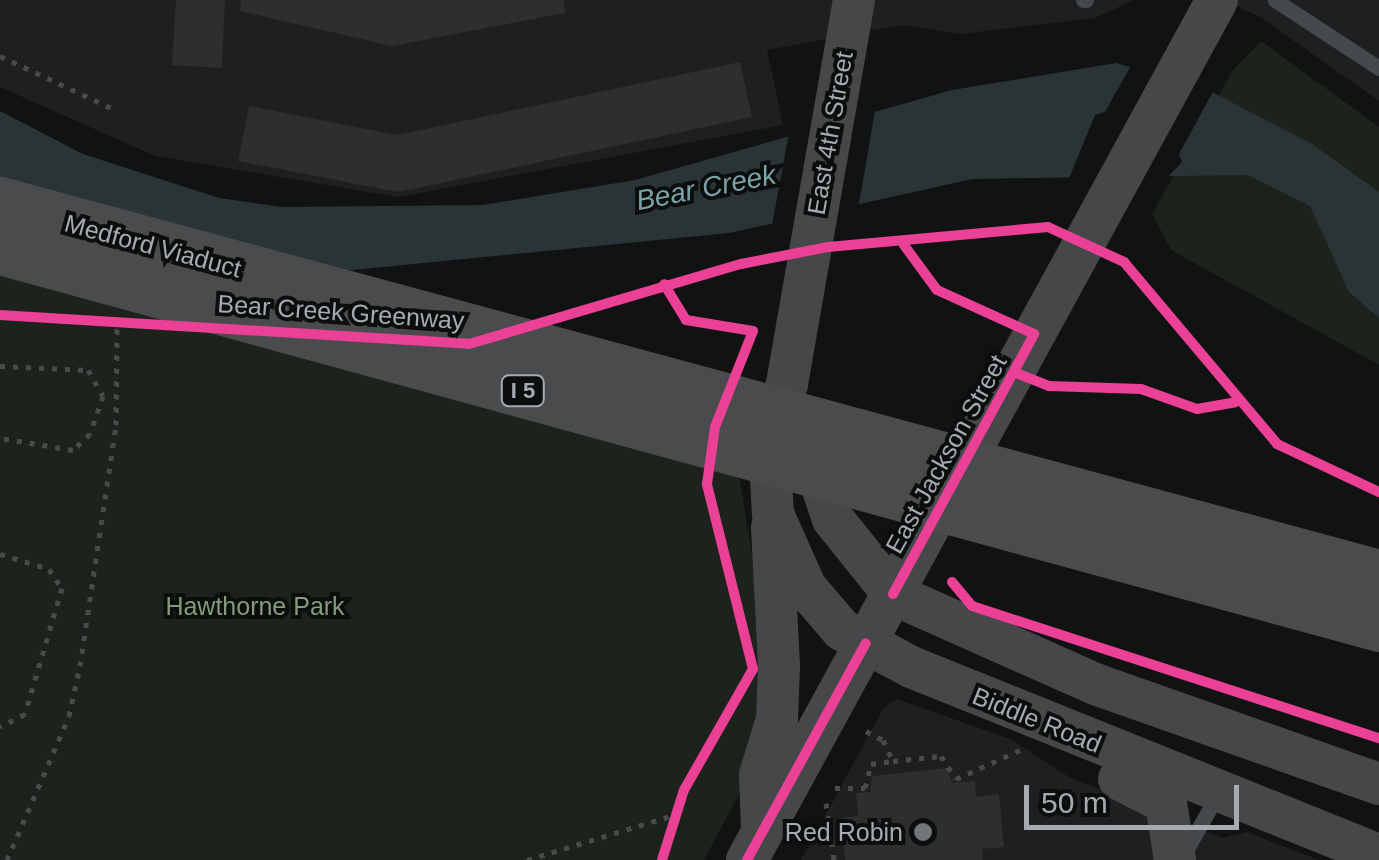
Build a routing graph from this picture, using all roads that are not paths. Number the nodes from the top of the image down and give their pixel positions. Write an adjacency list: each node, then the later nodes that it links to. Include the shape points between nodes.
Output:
1 (854, 0): 7 (main road, East 4th Street)
2 (1275, 0): 4 (lane)
3 (1212, 8): 11 (main road, East Jackson Street)
4 (1379, 68)
5 (0, 204): 8 (highway, Medford Viaduct / I 5)
6 (0, 247): 8 (highway, Medford Viaduct / I 5)
7 (787, 384): 9 (main road, East 4th Street, via 769,442); 11 (main road, East 4th Street, via 833,518)
8 (1053, 512): 10 (highway, I 5); 12 (highway, I 5)
9 (773, 514): 13 (main road, East 4th Street, via 820,609); 18 (main road, via 777,719 760,775)
10 (1379, 578)
11 (892, 594): 13 (main road, East Jackson Street); 15 (main road, via 1095,684)
12 (1379, 624)
13 (866, 643): 14 (main road, Biddle Road); 18 (main road, East Jackson Street)
14 (1026, 730): 16 (main road, Biddle Road); 20 (main road, via 1166,804)
15 (1379, 784)
16 (1218, 794): 17 (main road, via 1229,782 1273,773); 19 (main road, Biddle Road); 20 (lane)
17 (1379, 807)
18 (755, 847)
19 (1379, 855)
20 (1178, 860)

